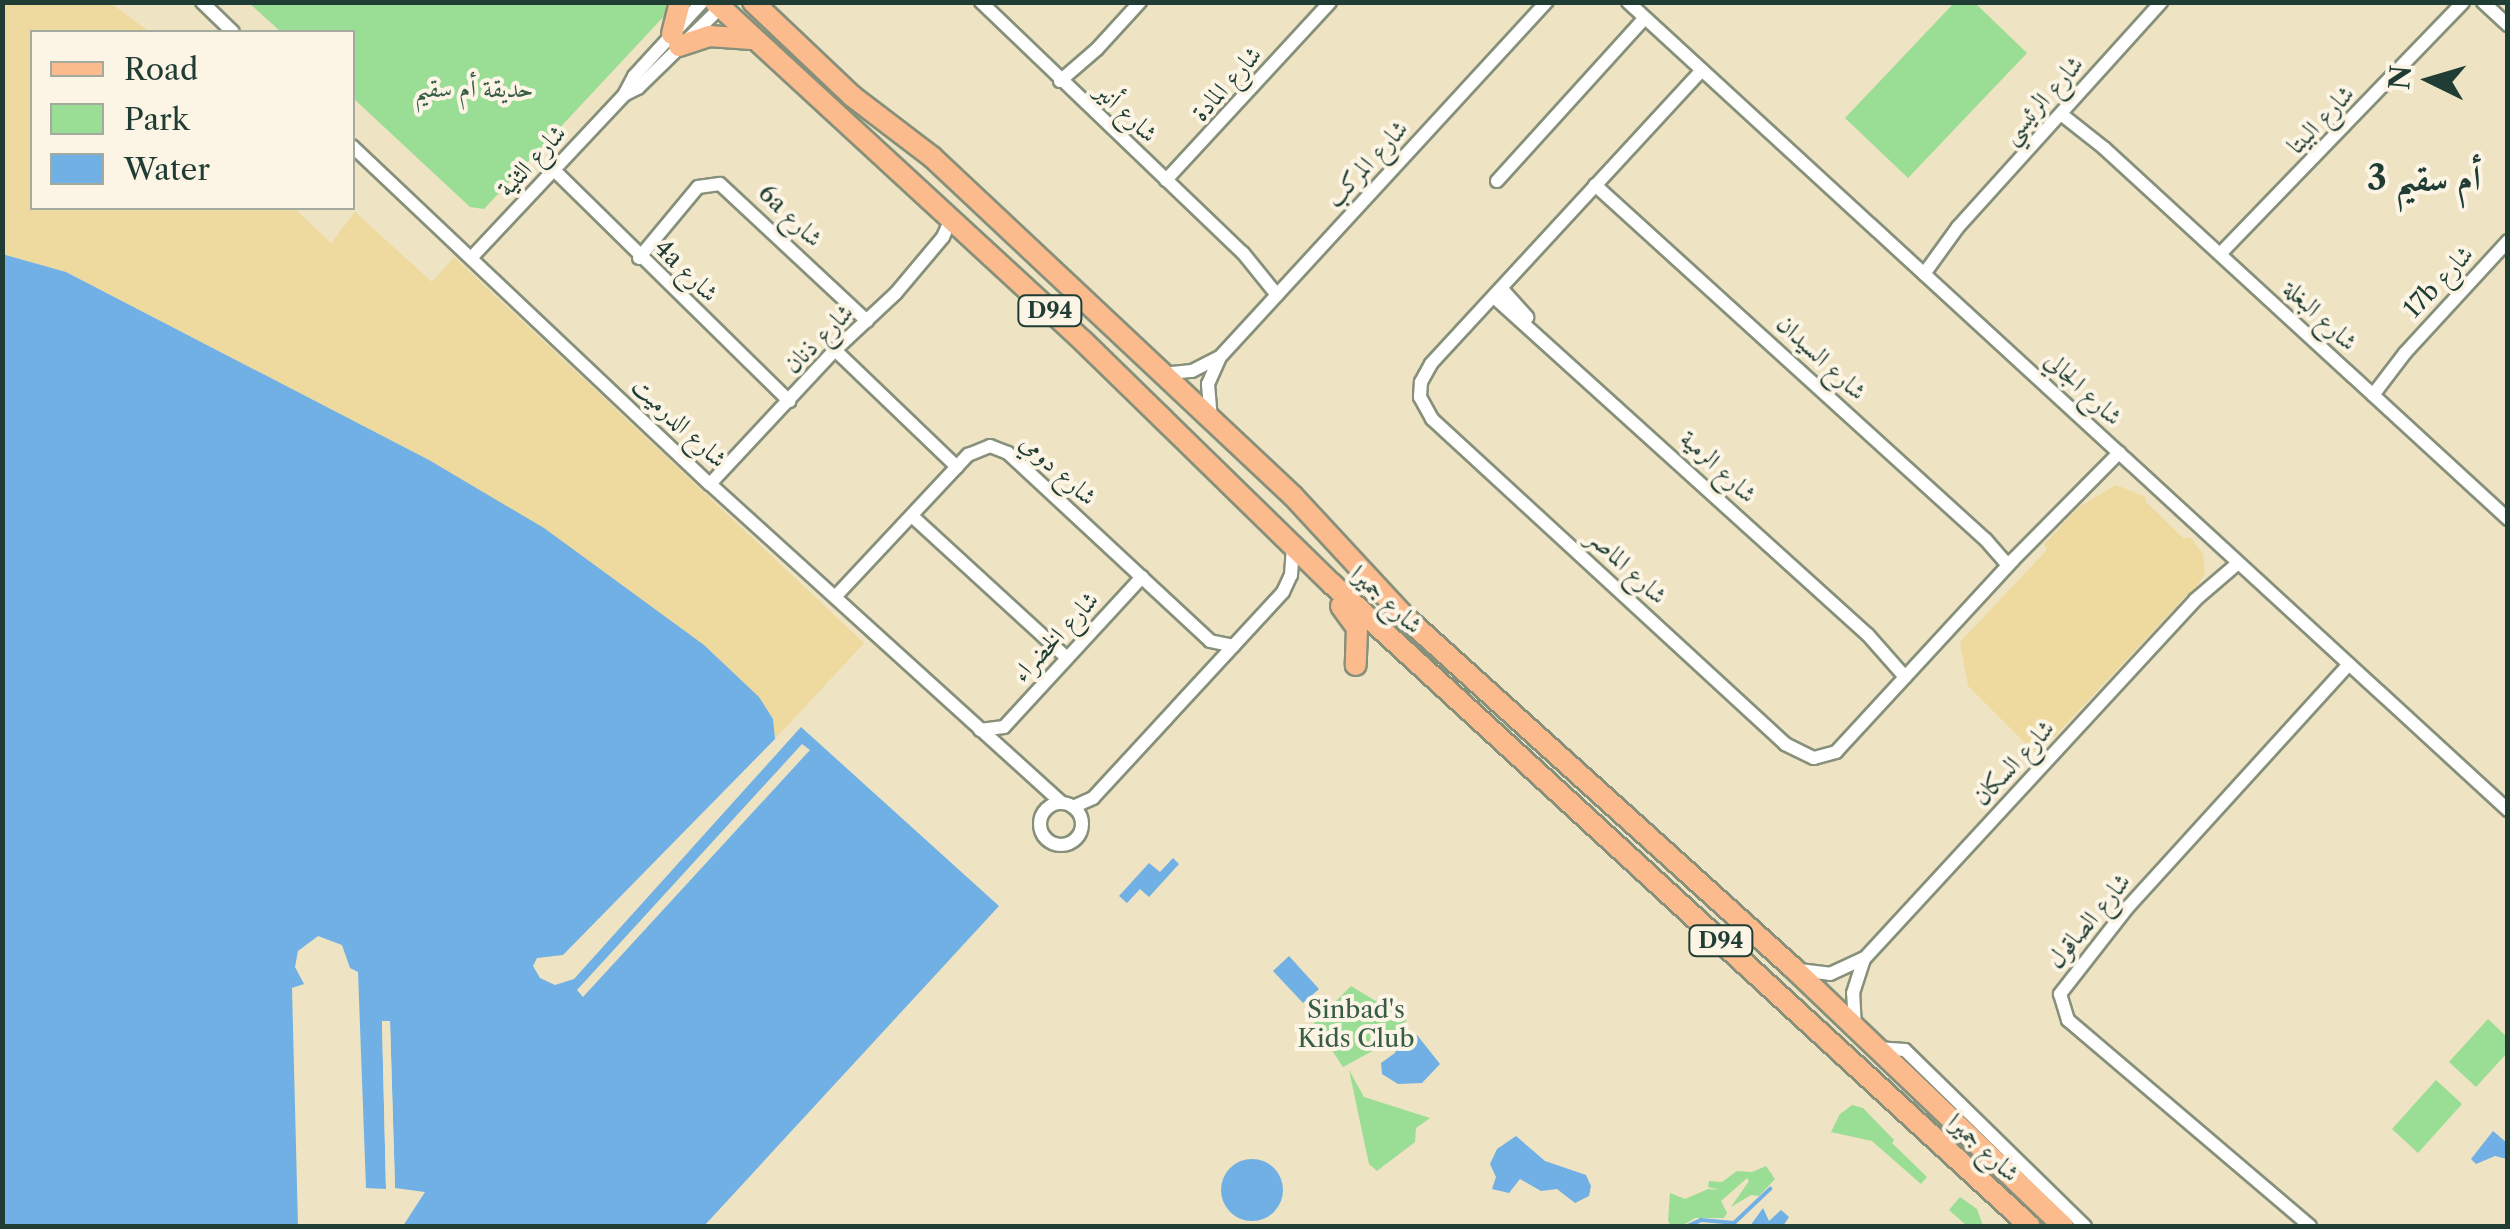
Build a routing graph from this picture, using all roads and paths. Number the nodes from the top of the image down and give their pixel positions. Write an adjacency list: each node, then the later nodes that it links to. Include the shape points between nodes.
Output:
1 (202, 2): 16 (street)
2 (680, 2): 19 (main road)
3 (753, 2): 17 (main road, شارع جميرا / D94)
4 (776, 2): 17 (main road)
5 (980, 2): 21 (street, شارع أنير)
6 (1140, 2): 21 (street)
7 (1330, 2): 27 (street, شارع المادة)
8 (1547, 2): 34 (street, شارع المركب)
9 (1628, 2): 14 (street, شارع الجالي)
10 (2161, 2): 22 (street, شارع الرئيسي)
11 (712, 4): 18 (main road, شارع جميرا / D94); 19 (street, شارع الثنية)
12 (2486, 5): 13 (street, شارع البيتا); 15 (street)
13 (2459, 7): 32 (street, شارع البيتا)
14 (1645, 18): 20 (street, شارع الجالي); 25 (street)
15 (2508, 25)
16 (231, 30)
17 (783, 30): 39 (main road, شارع جميرا / D94, via 852,96 932,157)
18 (752, 39): 19 (main road); 28 (main road, شارع جميرا / D94)
19 (676, 40): 24 (street, شارع الثنية, via 638,88)
20 (1705, 74): 26 (street, شارع الماصر); 33 (street, شارع الجالي)
21 (1064, 84): 27 (street, شارع أنير)
22 (2064, 110): 32 (street, شارع البغلة); 33 (street, شارع الرئيسي)
23 (355, 149): 30 (street, شارع الدرميت)
24 (554, 170): 30 (street, شارع الثنية); 31 (street, 4a شارع)
25 (1497, 182)
26 (1598, 182): 35 (street, شارع الماصر); 50 (street, شارع السيدان)
27 (1170, 184): 34 (street, شارع أنير)
28 (951, 219): 36 (street, شارع ذنان, via 939,242); 48 (main road, شارع جميرا / D94)
29 (2508, 241): 40 (street, 17b شارع)
30 (472, 257): 45 (street, شارع الدرميت)
31 (639, 258): 36 (street, 6a شارع, via 698,187 715,182); 41 (street, 4a شارع)
32 (2224, 258): 40 (street, شارع البغلة)
33 (1919, 270): 43 (street, شارع الجالي)
34 (1281, 291): 38 (street, شارع المركب)
35 (1498, 293): 63 (street, شارع الرمية); 63 (street, شارع الماصر, via 1424,376 1420,397 1432,419 1795,752 1820,759 1836,752)
36 (867, 321): 37 (street, شارع ذنان)
37 (835, 350): 41 (street, شارع ذنان); 44 (street)
38 (1220, 357): 39 (street, شارع المركب, via 1192,371); 42 (street, via 1208,384)
39 (1162, 374): 42 (main road, شارع جميرا / D94)
40 (2369, 392): 47 (street, شارع البغلة)
41 (789, 401): 45 (street, شارع ذنان)
42 (1211, 419): 53 (main road, شارع جميرا / D94, via 1294,496)
43 (2115, 449): 49 (street, شارع الجالي); 50 (street, شارع الماصر)
44 (957, 466): 46 (street, شارع دومي); 52 (street, شارع دومي, via 978,448 1003,449)
45 (710, 484): 54 (street, شارع الدرميت)
46 (912, 516): 54 (street, شارع دومي); 58 (street)
47 (2508, 518)
48 (1293, 547): 51 (main road, شارع جميرا / D94); 57 (street, via 1286,586)
49 (2233, 560): 62 (street, شارع الجالي); 72 (street, شارع السكان)
50 (2010, 562): 63 (street, شارع الماصر)
51 (1311, 564): 53 (main road, via 1334,572 1368,601); 55 (main road, شارع جميرا / D94); 60 (main road, via 1355,624)
52 (1142, 578): 56 (street, شارع دومي); 58 (street, شارع الخضراء)
53 (1383, 595): 61 (main road, شارع جميرا / D94)
54 (835, 597): 65 (street, شارع الدرميت)
55 (1386, 634): 61 (main road, via 1402,630 1434,658); 67 (main road, شارع جميرا / D94)
56 (1210, 641): 57 (street); 59 (street)
57 (1232, 646): 59 (street)
58 (1067, 658): 64 (street, شارع الخضراء)
59 (1216, 664): 68 (street, via 1093,798)
60 (1356, 664)
61 (1457, 666): 73 (main road, شارع جميرا / D94)
62 (2353, 668): 69 (street, شارع الجالي); 79 (street, شارع الصاقول, via 2128,907 2065,984 2060,1001 2073,1024)
63 (1908, 673)
64 (1004, 727): 65 (street); 66 (street)
65 (978, 730): 66 (street, شارع الدرميت); 70 (street, شارع الدرميت, via 1035,788)
66 (1004, 751): 68 (street, شارع الدرميت)
67 (1555, 788): 71 (main road); 76 (main road, شارع جميرا / D94)
68 (1068, 805): 70 (street); 70 (street, شارع الدرميت, via 1081,817 1082,830 1064,846 1044,838)
69 (2508, 810)
70 (1044, 812)
71 (1557, 812)
72 (1865, 958): 73 (street, via 1830,974); 74 (street, شارع السكان, via 1853,993)
73 (1792, 968): 74 (main road, شارع جميرا / D94)
74 (1856, 1030): 75 (main road, شارع جميرا / D94)
75 (1873, 1048): 77 (main road, شارع جميرا / D94); 78 (street, via 1905,1050)
76 (2030, 1226)
77 (2063, 1226)
78 (2085, 1226)
79 (2310, 1226)

